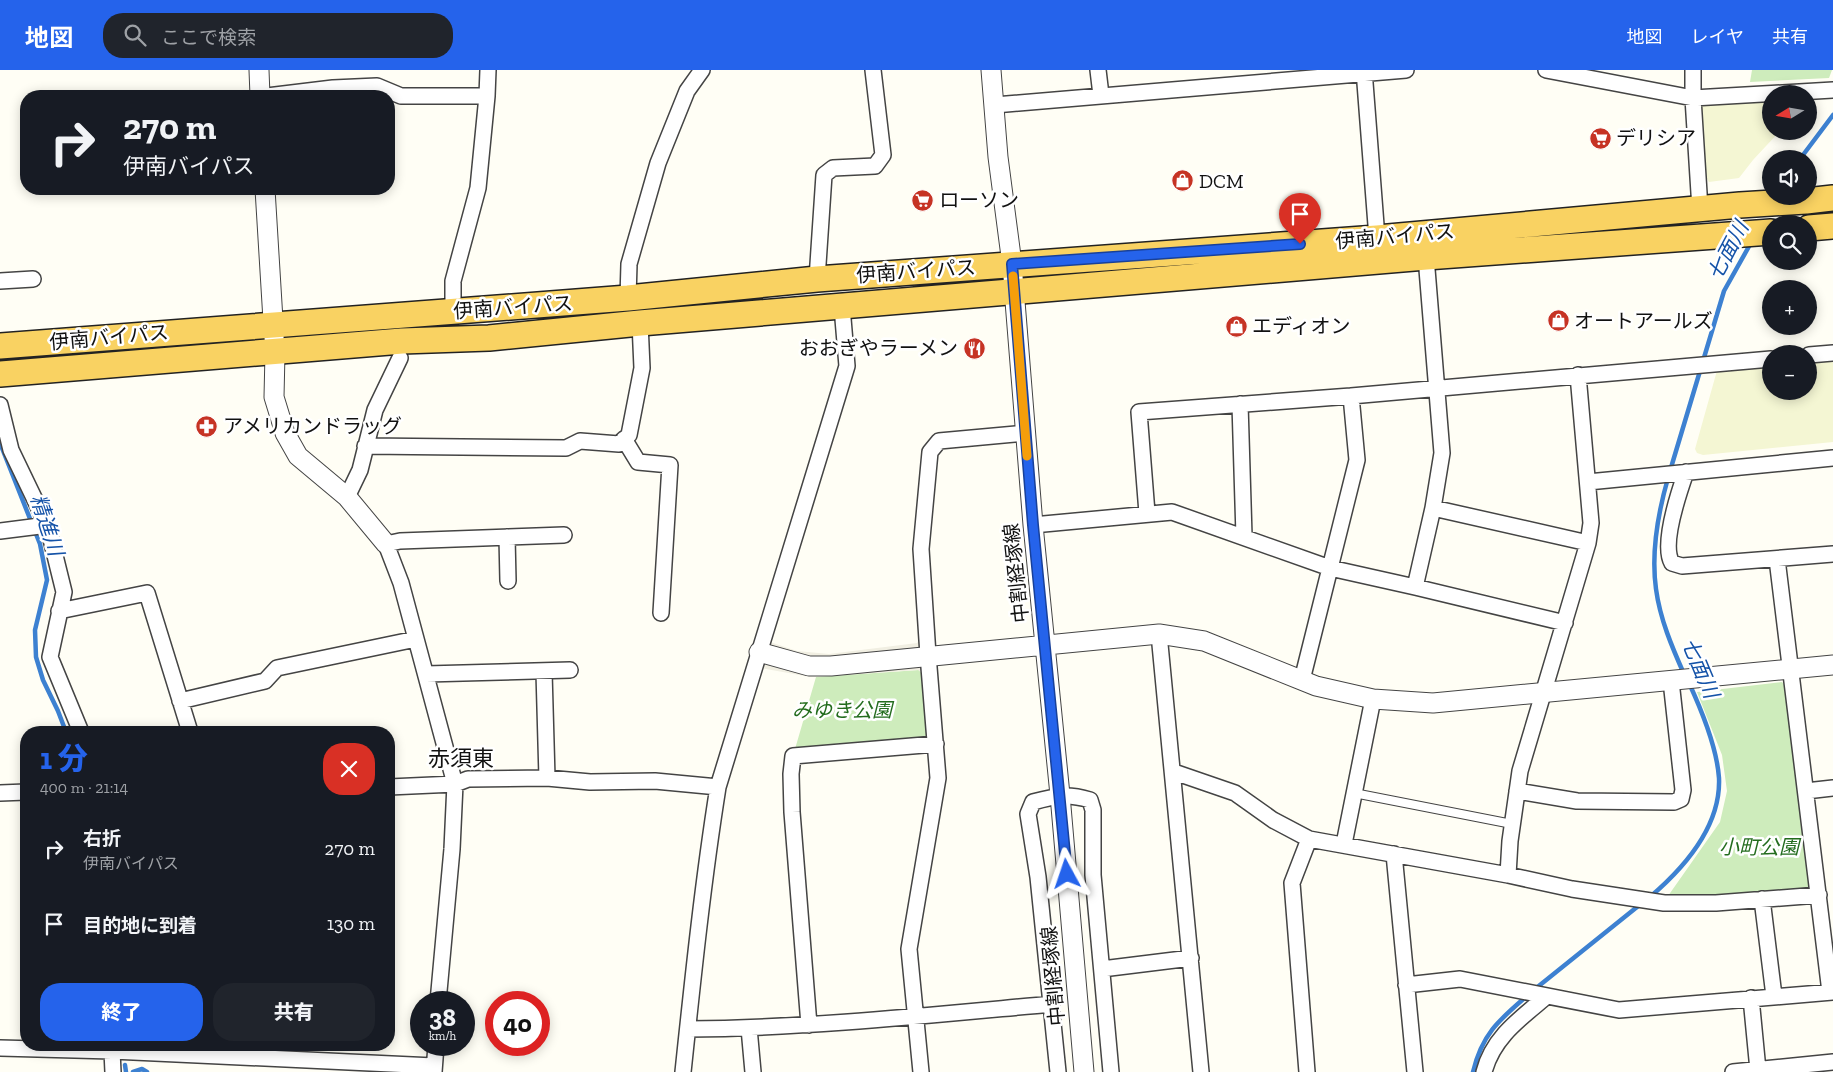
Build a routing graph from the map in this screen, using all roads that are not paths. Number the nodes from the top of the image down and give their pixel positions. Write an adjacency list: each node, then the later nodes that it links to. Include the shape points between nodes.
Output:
1 (259, 70): 11 (street)
2 (488, 70): 17 (street)
3 (702, 70): 33 (street, via 687,91 658,163 629,264)
4 (873, 70): 30 (street, via 883,155 875,166 833,168 824,175)
5 (991, 70): 19 (street, 中割経塚線)
6 (1098, 70): 16 (street)
7 (1406, 70): 10 (street)
8 (1546, 70): 18 (street)
9 (1693, 70): 18 (street)
10 (1364, 72): 16 (street); 26 (street)
11 (260, 90)
12 (316, 90): 13 (street, via 378,86)
13 (387, 90)
14 (1833, 90): 18 (street)
15 (395, 93): 17 (street)
16 (1101, 95): 19 (street)
17 (487, 96): 35 (street, via 478,188 453,281)
18 (1693, 98): 22 (street)
19 (995, 105): 28 (street, 中割経塚線, via 998,157)
20 (265, 195): 37 (street)
21 (1833, 198): 22 (highway, 伊南バイパス)
22 (1700, 209): 26 (highway, 伊南バイパス)
23 (1833, 226): 24 (highway)
24 (1817, 227)
25 (1762, 233): 27 (highway, 伊南バイパス)
26 (1377, 238): 28 (highway, 伊南バイパス)
27 (1426, 257): 32 (highway, 伊南バイパス); 46 (street)
28 (1012, 264): 30 (highway, 伊南バイパス); 32 (street, 中割経塚線)
29 (33, 279): 31 (street)
30 (817, 279): 33 (highway, 伊南バイパス)
31 (0, 281)
32 (1014, 292): 34 (highway, 伊南バイパス); 50 (street, 中割経塚線)
33 (628, 298): 35 (highway, 伊南バイパス)
34 (842, 307): 36 (highway, 伊南バイパス); 78 (street, via 847,366)
35 (453, 312): 37 (highway, 伊南バイパス)
36 (640, 323): 39 (highway, 伊南バイパス, via 489,338 402,341); 51 (street, via 642,368 629,435)
37 (272, 324): 38 (highway, 伊南バイパス); 39 (street)
38 (0, 346)
39 (275, 353): 44 (highway, 伊南バイパス); 56 (street, via 274,398 285,433 298,456)
40 (1833, 354): 41 (street)
41 (1817, 355)
42 (400, 358): 52 (street, via 375,410)
43 (1762, 360): 45 (street)
44 (0, 374)
45 (1578, 375): 46 (street); 55 (street)
46 (1438, 388): 47 (street); 57 (street, via 1442,454)
47 (1351, 396): 48 (street); 69 (street, via 1356,460)
48 (1240, 404): 58 (street, via 1139,412); 63 (street)
49 (0, 405): 60 (street)
50 (1026, 433): 59 (street, 中割経塚線); 79 (street, via 939,440 930,452 922,549)
51 (624, 439): 52 (street, via 619,444 580,441 566,448); 73 (street, via 638,462 670,465)
52 (365, 446): 56 (street, via 360,470)
53 (1833, 458): 54 (street)
54 (1683, 472): 55 (street); 68 (street, via 1671,523 1668,552 1672,563 1682,566)
55 (1588, 482): 65 (street, via 1591,523)
56 (347, 497): 66 (street)
57 (1433, 508): 65 (street); 71 (street)
58 (1148, 513): 59 (street); 63 (street, via 1172,512)
59 (1033, 525): 77 (street, 中割経塚線)
60 (38, 527): 61 (street); 72 (street, via 64,592)
61 (0, 531)
62 (564, 535): 64 (street)
63 (1244, 536): 69 (street)
64 (507, 537): 66 (street); 70 (street)
65 (1588, 543): 74 (street)
66 (386, 544): 76 (street, via 401,583)
67 (1833, 554): 68 (street)
68 (1777, 558): 81 (street)
69 (1330, 568): 71 (street); 85 (street)
70 (508, 581)
71 (1415, 587): 74 (street)
72 (59, 611): 89 (street, via 147,593); 90 (street, via 50,657)
73 (661, 613)
74 (1565, 623): 87 (street)
75 (1159, 634): 77 (street); 85 (street, via 1204,641); 93 (street)
76 (416, 639): 84 (street); 89 (street, via 277,668 265,681)
77 (1045, 644): 79 (street); 104 (street, 中割経塚線)
78 (759, 652): 79 (street, via 809,666); 97 (street)
79 (928, 656): 92 (street)
80 (1833, 664): 81 (street)
81 (1790, 669): 86 (street); 99 (street)
82 (570, 670): 83 (street)
83 (544, 672): 84 (street); 94 (street)
84 (426, 674): 95 (street)
85 (1302, 680): 88 (street)
86 (1674, 681): 87 (street); 101 (street, via 1683,790 1681,799 1674,802 1577,801)
87 (1544, 694): 88 (street, via 1433,703); 101 (street, via 1520,770)
88 (1373, 699): 103 (street)
89 (180, 701): 91 (street)
90 (79, 726)
91 (188, 726)
92 (936, 744): 121 (street, via 938,778 909,949); 122 (street, via 793,756 790,774 792,812)
93 (1174, 772): 106 (street, via 1234,793 1273,820); 112 (street)
94 (547, 778): 95 (street, via 468,779); 97 (street, via 590,782 655,781)
95 (455, 784): 96 (street); 115 (street)
96 (395, 787)
97 (718, 787): 124 (street)
98 (1833, 788): 99 (street)
99 (1806, 790): 110 (street)
100 (20, 792): 102 (street)
101 (1517, 792): 105 (street)
102 (0, 793)
103 (1354, 793): 105 (lane); 107 (street)
104 (1060, 795): 113 (street, via 1090,800 1093,810 1093,875); 120 (street, via 1033,802 1028,814); 137 (street, 中割経塚線)
105 (1512, 824): 109 (street)
106 (1309, 839): 107 (street); 140 (street, via 1292,883)
107 (1344, 844): 108 (street)
108 (1394, 854): 109 (street); 114 (street)
109 (1508, 875): 111 (street, via 1572,889 1659,902 1716,903)
110 (1819, 895): 111 (street); 116 (street)
111 (1762, 899): 118 (street)
112 (1191, 958): 113 (street); 139 (street)
113 (1102, 969): 138 (street)
114 (1406, 985): 117 (street, via 1460,979); 141 (street)
115 (439, 991)
116 (1832, 992): 118 (street)
117 (1545, 995): 119 (street, via 1619,1010); 142 (street, via 1492,1049)
118 (1774, 996): 119 (street)
119 (1751, 998): 131 (street)
120 (1052, 1004): 121 (street); 136 (street)
121 (916, 1017): 122 (street); 135 (street)
122 (809, 1025): 123 (street)
123 (749, 1028): 124 (street); 134 (street)
124 (688, 1029): 133 (street)
125 (20, 1047): 126 (street)
126 (0, 1048)
127 (112, 1051): 130 (street); 132 (street)
128 (435, 1056): 130 (street)
129 (1833, 1062): 131 (street)
130 (434, 1069)
131 (1758, 1070): 143 (street)
132 (113, 1072)
133 (683, 1072)
134 (753, 1072)
135 (921, 1072)
136 (1058, 1072)
137 (1084, 1072)
138 (1111, 1072)
139 (1201, 1072)
140 (1307, 1072)
141 (1415, 1072)
142 (1484, 1072)
143 (1733, 1072)

